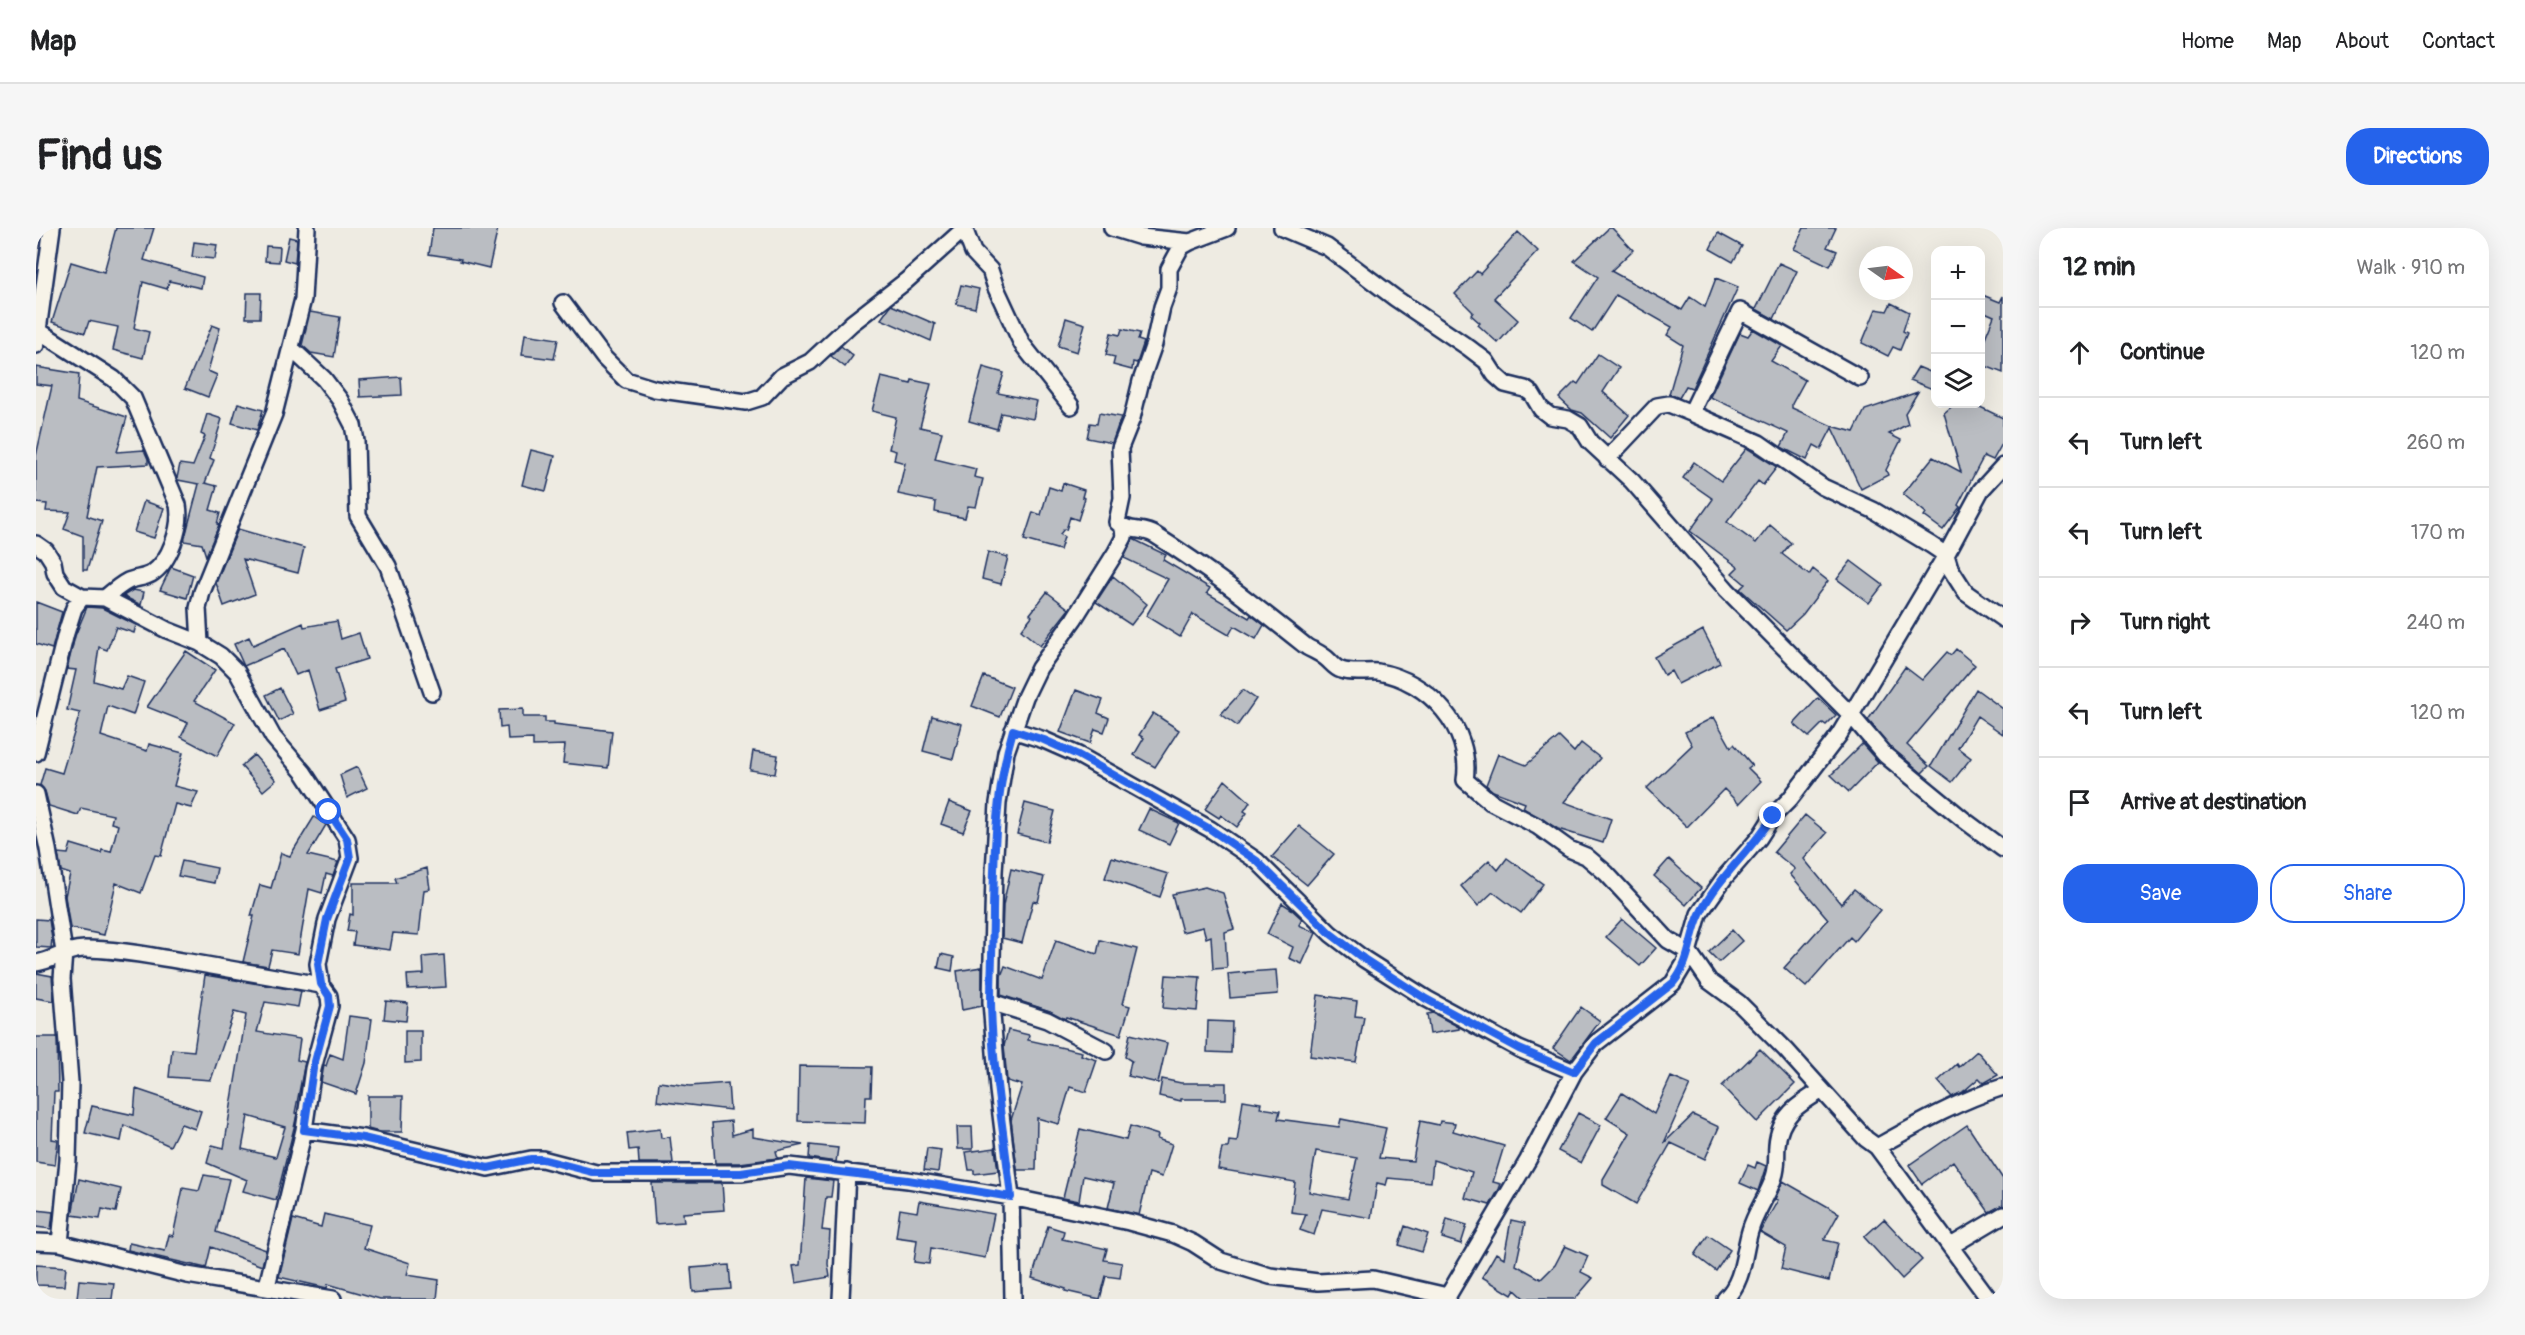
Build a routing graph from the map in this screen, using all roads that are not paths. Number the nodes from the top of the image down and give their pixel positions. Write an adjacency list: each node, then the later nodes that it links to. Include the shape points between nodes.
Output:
1 (52, 228): 9 (street)
2 (307, 228): 10 (street, via 303,299)
3 (1112, 228): 7 (street, via 1141,237)
4 (1227, 228): 7 (street)
5 (1282, 228): 14 (street, via 1327,247 1431,320 1486,361 1505,384 1525,389 1550,416 1580,426)
6 (964, 229): 8 (street, via 810,362 782,376 762,397 746,402 655,389 626,380 604,358); 12 (street, via 973,252 990,270 1022,344)
7 (1190, 242): 16 (street, via 1181,247 1169,269 1169,288 1154,344 1120,448 1122,498 1117,522)
8 (563, 303)
9 (37, 338): 20 (street, via 114,379 133,398 178,506 174,539 159,567)
10 (292, 349): 22 (street, via 274,414 202,592 198,608); 23 (street, via 324,379 353,425 358,516 388,566)
11 (1860, 378): 13 (street, via 1740,311)
12 (1071, 406)
13 (1691, 413): 14 (street, via 1669,404 1657,406); 18 (street, via 1759,443 1823,487 1874,510)
14 (1607, 459): 24 (street, via 1764,630)
15 (2003, 466): 18 (street, via 1981,490)
16 (1123, 528): 25 (street, via 1124,537 1116,552 1039,668); 30 (street, via 1152,532 1338,670 1378,672 1400,678 1427,694 1448,716 1457,733 1467,768 1465,780 1491,802 1586,856 1668,940)
17 (36, 544): 19 (street, via 46,551 64,587)
18 (1946, 555): 21 (street, via 1953,575 1966,593); 24 (street)
19 (82, 597): 20 (street); 26 (street, via 66,633)
20 (105, 597): 22 (street, via 166,630)
21 (2003, 619)
22 (200, 643): 32 (street, via 237,672 273,737 304,773 347,839 350,858 327,919 318,964)
23 (432, 692)
24 (1851, 715): 28 (street, via 1885,755); 30 (street, via 1790,799 1725,877 1700,914)
25 (1013, 730): 33 (street, via 997,812); 35 (street, via 1078,755 1210,829 1257,861 1331,934 1364,959 1426,999 1519,1049)
26 (36, 753)
27 (36, 794): 29 (street)
28 (2003, 849)
29 (64, 952): 31 (street); 32 (street, via 82,949 139,954); 44 (street, via 62,979 70,1082)
30 (1689, 952): 35 (street, via 1673,983 1596,1043); 37 (street, via 1709,981 1739,1003)
31 (36, 963)
32 (321, 984): 38 (street, via 330,1006 313,1069)
33 (991, 1002): 34 (street, via 1047,1020); 41 (street)
34 (1106, 1051)
35 (1574, 1072): 47 (street, via 1523,1170)
36 (2003, 1087): 39 (street, via 1929,1118)
37 (1821, 1091): 39 (street); 51 (street, via 1802,1101 1783,1123 1778,1135 1777,1169 1752,1223 1737,1284)
38 (304, 1130): 40 (street, via 363,1138 488,1168 542,1159 596,1173 741,1173 789,1166); 46 (street)
39 (1877, 1147): 45 (street)
40 (847, 1172): 41 (street); 49 (street)
41 (1011, 1197): 47 (street, via 1173,1234 1221,1261 1270,1276 1318,1282 1373,1279); 50 (street)
42 (2003, 1215): 45 (street)
43 (36, 1242): 44 (street)
44 (60, 1242): 46 (street, via 187,1275)
45 (1951, 1246): 52 (street)
46 (267, 1286): 48 (street)
47 (1447, 1297)
48 (333, 1299)
49 (841, 1299)
50 (1013, 1299)
51 (1725, 1299)
52 (1989, 1299)

